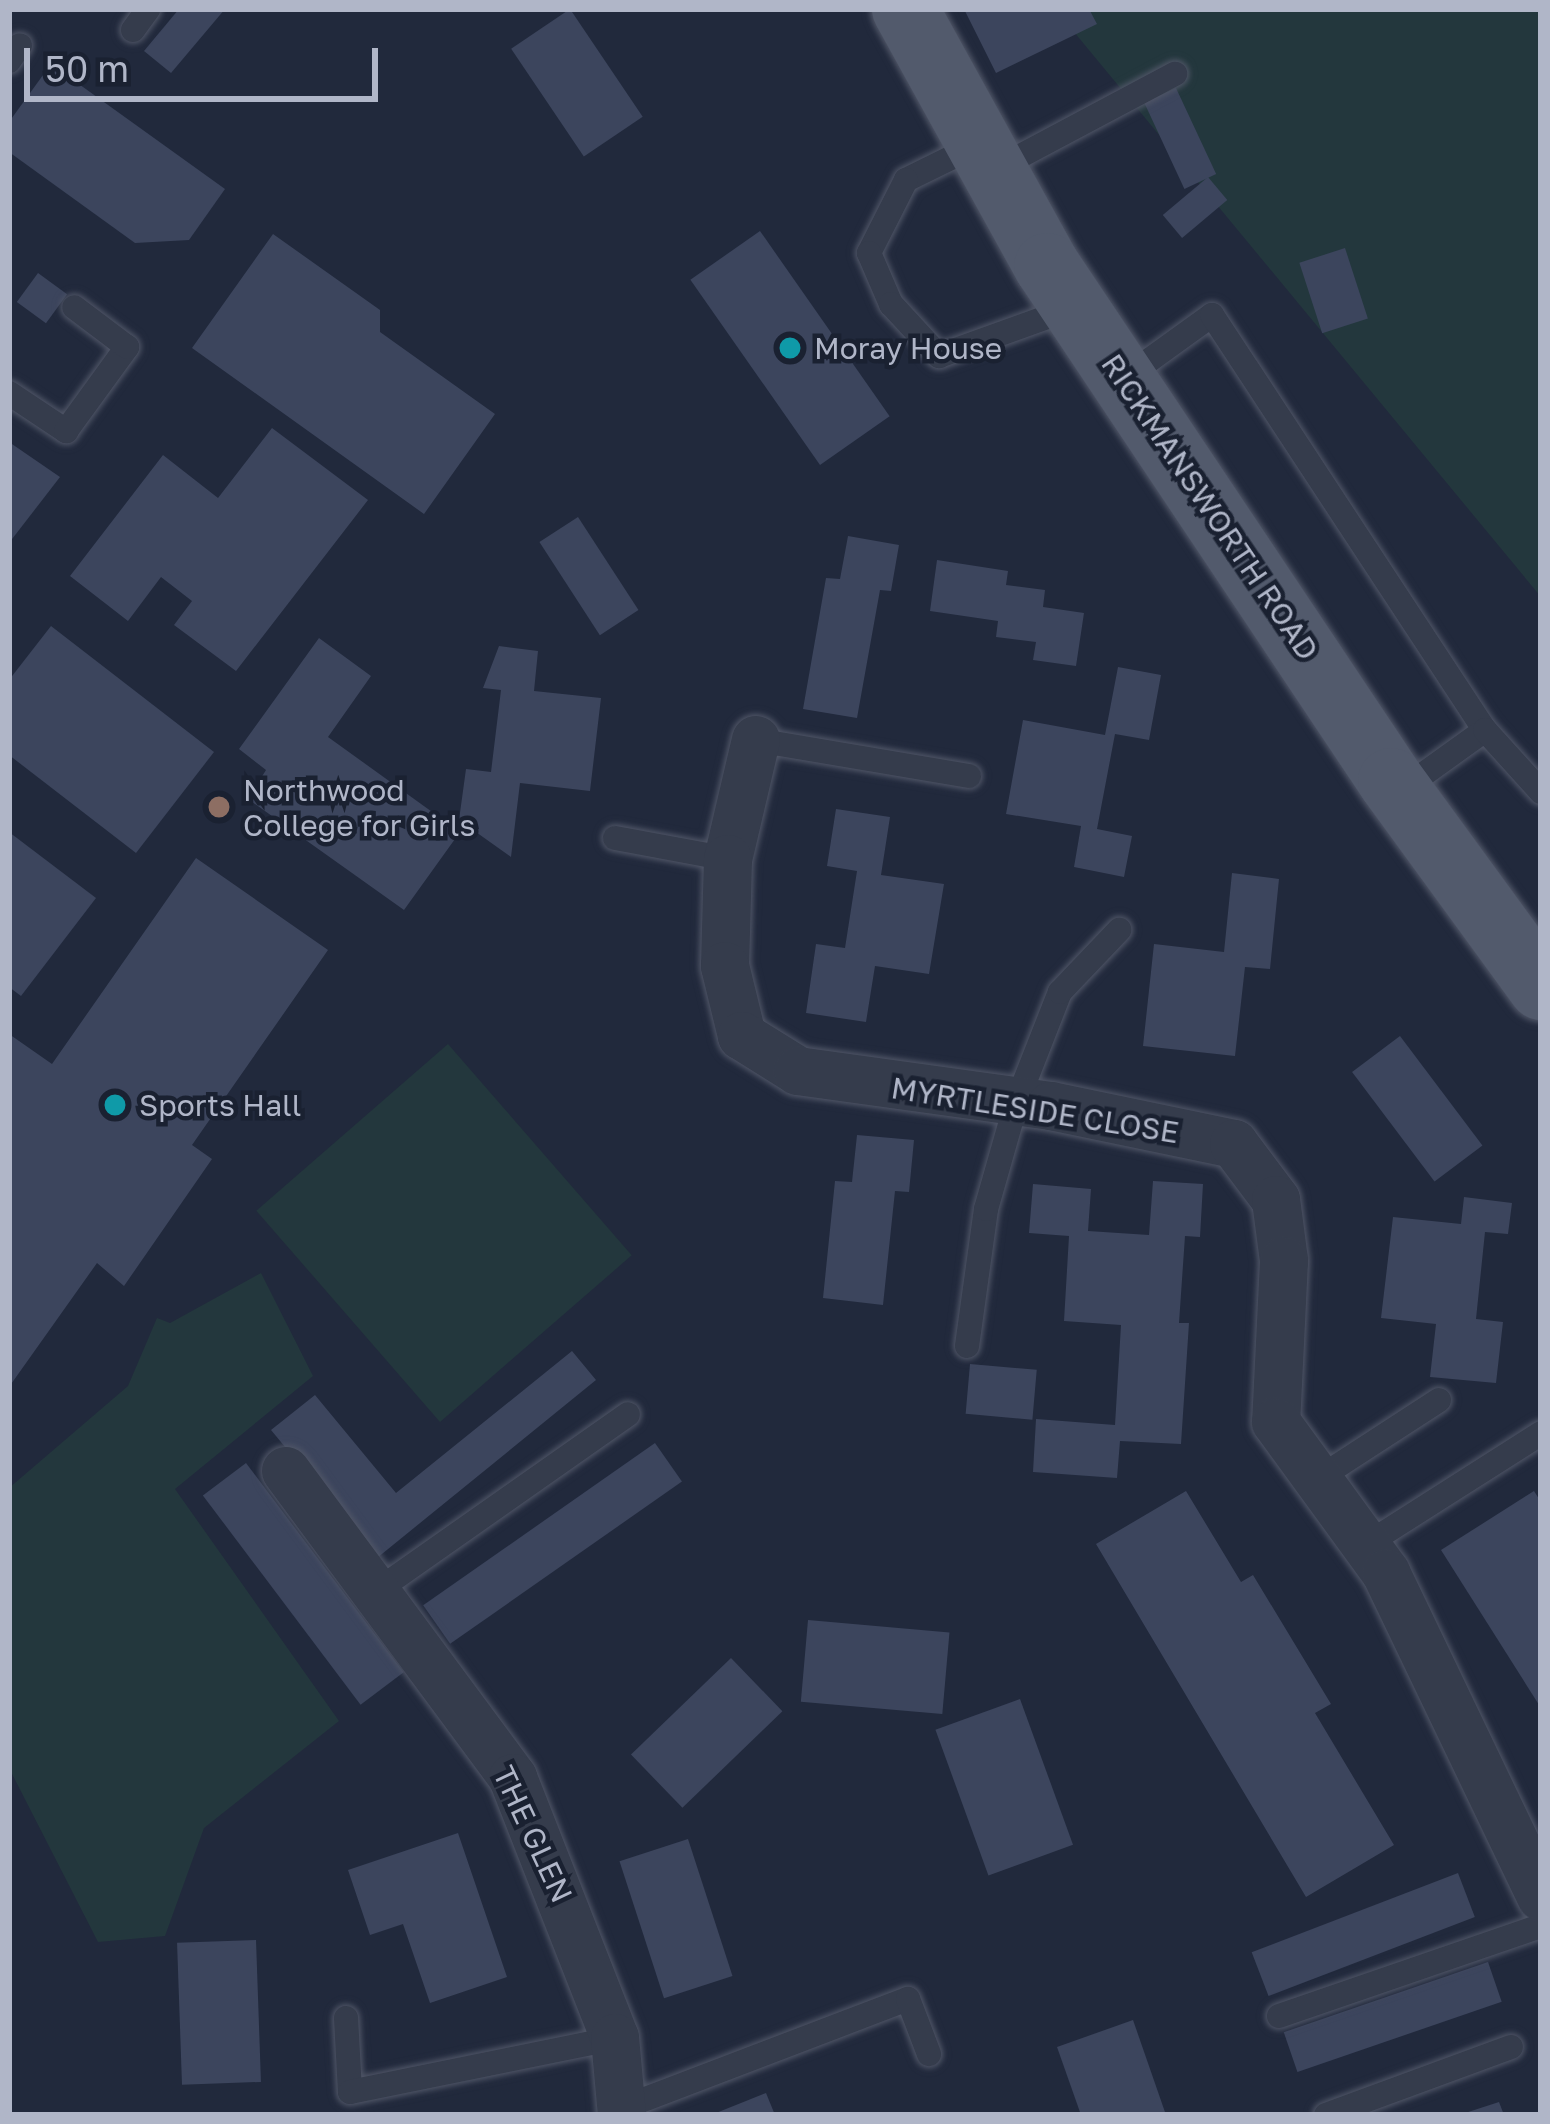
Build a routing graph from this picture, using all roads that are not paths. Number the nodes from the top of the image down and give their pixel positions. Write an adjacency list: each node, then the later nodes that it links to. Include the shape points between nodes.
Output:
1 (905, 9): 3 (main road, RICKMANSWORTH ROAD)
2 (1175, 74): 3 (lane)
3 (987, 157): 4 (main road, RICKMANSWORTH ROAD); 4 (lane, via 906,180 869,253 891,304 939,356)
4 (1074, 307): 6 (main road, RICKMANSWORTH ROAD)
5 (74, 308): 7 (lane, via 127,347 66,431)
6 (1124, 379): 8 (lane, via 1212,315); 11 (main road, RICKMANSWORTH ROAD)
7 (9, 393)
8 (1485, 730): 11 (lane); 12 (lane)
9 (756, 740): 10 (lane); 14 (street, MYRTLESIDE CLOSE)
10 (969, 776)
11 (1400, 791): 16 (main road, RICKMANSWORTH ROAD)
12 (1541, 792)
13 (616, 838): 14 (lane)
14 (728, 859): 17 (street, MYRTLESIDE CLOSE, via 725,966 742,1036 798,1071)
15 (1118, 930): 17 (lane, via 1060,992)
16 (1541, 987)
17 (1016, 1104): 18 (lane, via 986,1209); 23 (street, MYRTLESIDE CLOSE, via 1234,1144 1276,1200 1284,1261 1276,1422)
18 (968, 1346)
19 (1439, 1400): 23 (lane)
20 (628, 1414): 25 (lane)
21 (1541, 1433): 24 (lane)
22 (286, 1471): 25 (street, THE GLEN)
23 (1318, 1478): 24 (street, MYRTLESIDE CLOSE)
24 (1367, 1544): 26 (street, MYRTLESIDE CLOSE)
25 (375, 1592): 30 (street, THE GLEN, via 513,1778)
26 (1541, 1897)
27 (1541, 1926): 28 (lane)
28 (1279, 2016)
29 (346, 2018): 30 (lane, via 350,2092)
30 (615, 2038): 33 (street, THE GLEN)
31 (1511, 2048): 34 (lane)
32 (929, 2054): 33 (lane, via 908,1999)
33 (622, 2111)
34 (1326, 2115)

